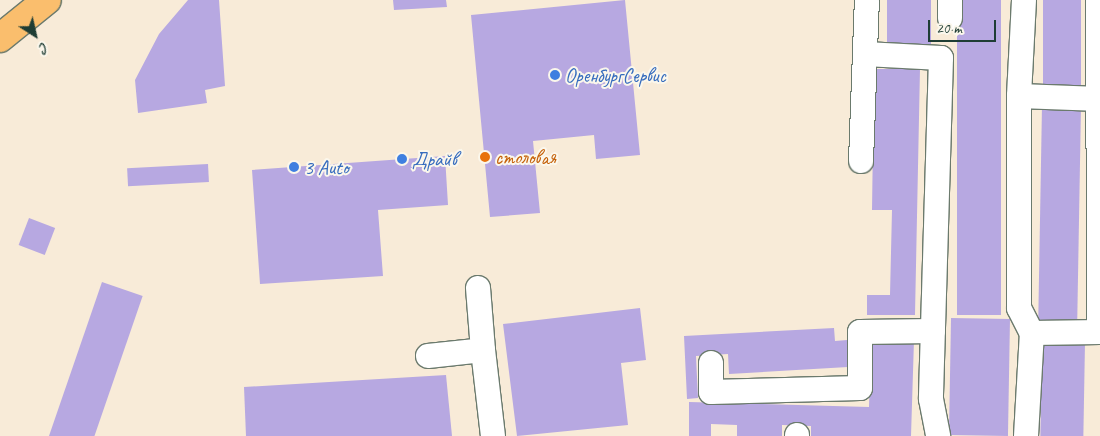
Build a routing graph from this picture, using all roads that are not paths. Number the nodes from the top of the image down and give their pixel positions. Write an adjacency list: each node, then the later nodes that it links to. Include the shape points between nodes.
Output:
1 (47, 0): 5 (main road)
2 (867, 0): 6 (lane)
3 (1024, 0): 7 (lane)
4 (1098, 0): 8 (lane)
5 (1, 35)
6 (865, 54): 9 (lane); 11 (lane, via 941,58)
7 (1019, 96): 8 (lane); 13 (lane, via 1019,308)
8 (1098, 99): 12 (lane)
9 (861, 161)
10 (478, 288): 14 (lane)
11 (933, 331): 16 (lane, via 860,332 860,388 711,392); 18 (lane, via 931,399)
12 (1100, 332): 13 (lane)
13 (1032, 333): 19 (lane)
14 (483, 350): 15 (lane); 17 (lane)
15 (428, 356)
16 (711, 363)
17 (493, 436)
18 (938, 436)
19 (1026, 436)

